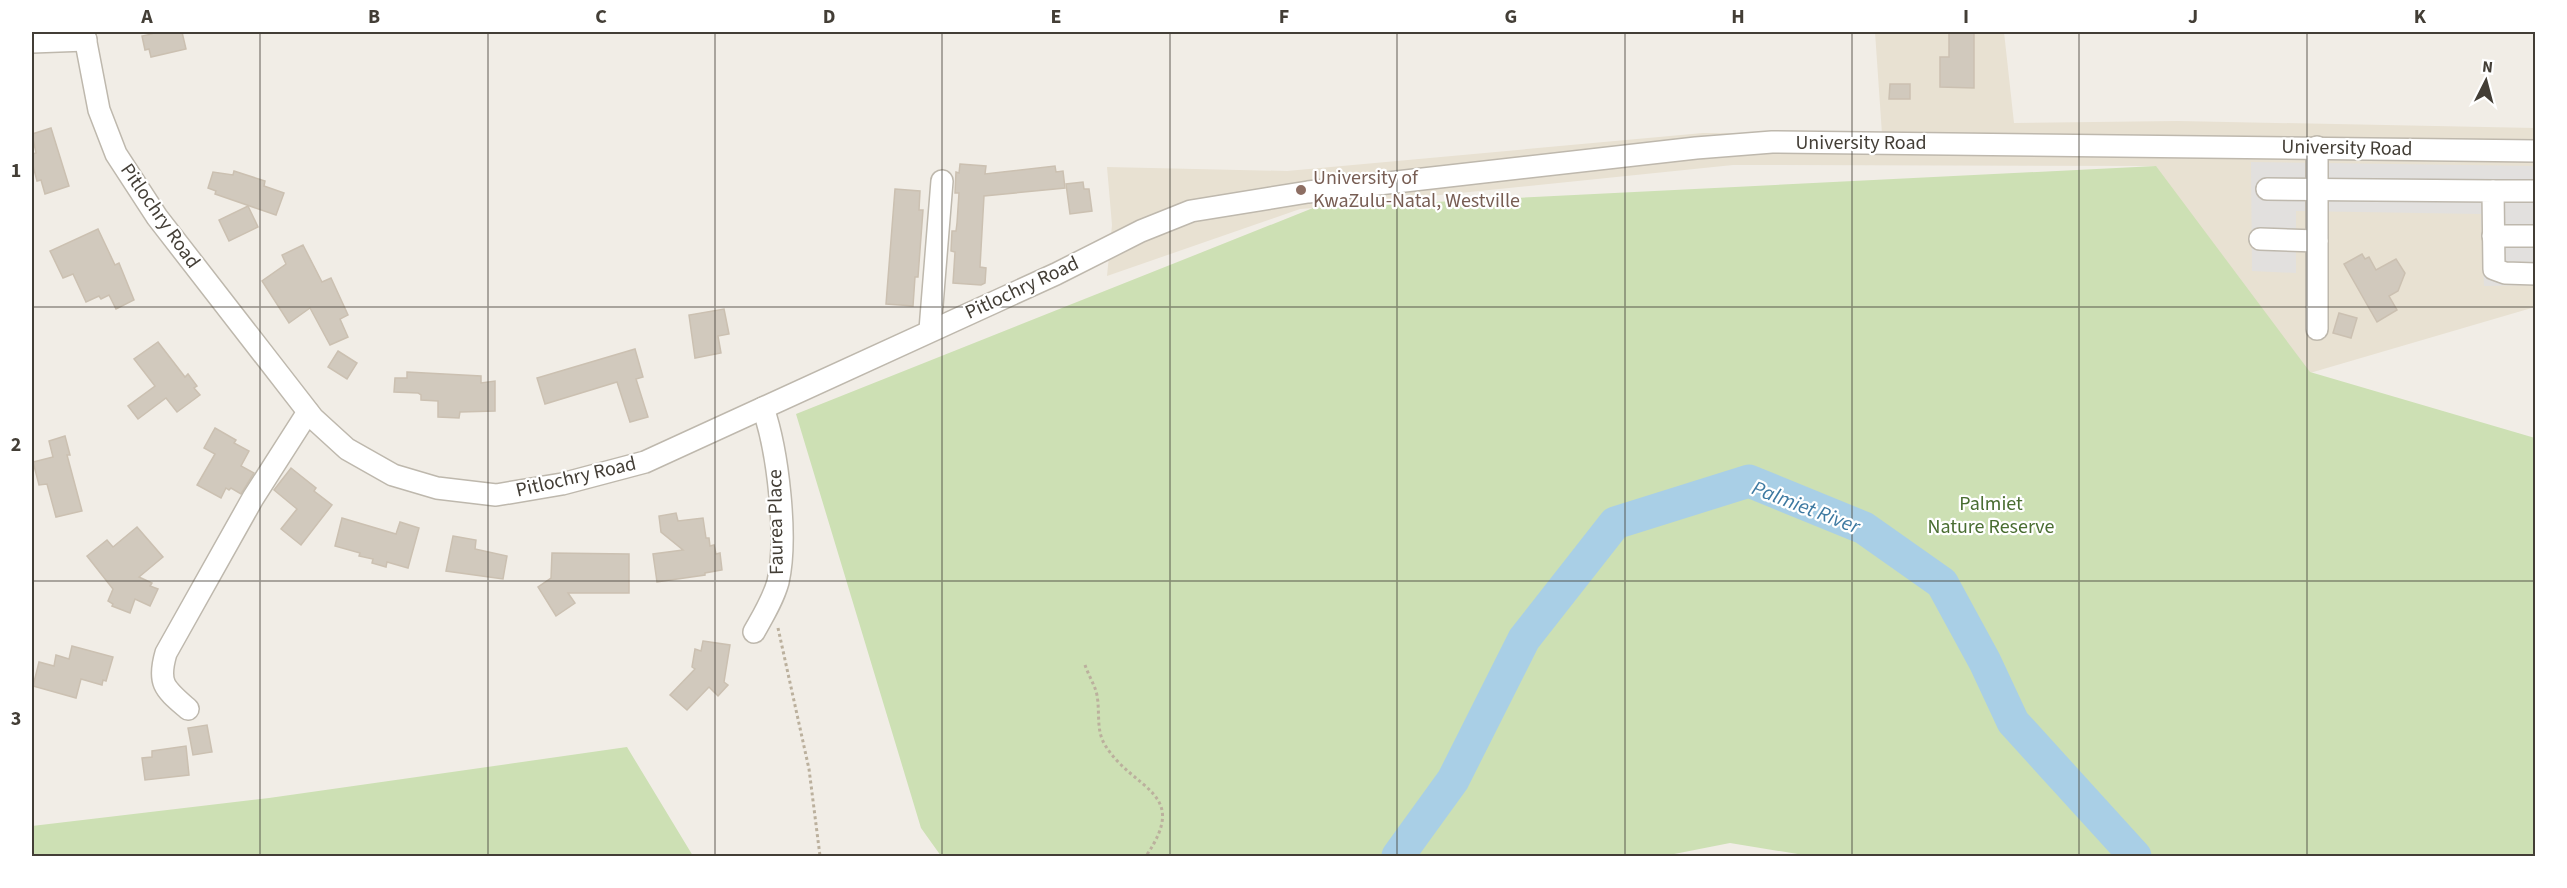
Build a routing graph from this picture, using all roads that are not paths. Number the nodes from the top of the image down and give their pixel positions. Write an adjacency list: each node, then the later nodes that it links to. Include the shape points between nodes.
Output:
1 (85, 36): 2 (street); 19 (street, Pitlochry Road, via 99,110 116,154 157,217)
2 (32, 42)
3 (2317, 147): 4 (street, University Road); 7 (street); 10 (street, University Road, via 1772,142 1308,192)
4 (2535, 151)
5 (942, 181): 17 (street)
6 (2267, 189): 7 (street)
7 (2316, 190): 8 (street); 14 (street)
8 (2493, 191): 9 (street); 11 (street)
9 (2535, 191)
10 (1191, 211): 17 (street, Pitlochry Road)
11 (2493, 236): 12 (street); 15 (street, via 2494,269)
12 (2535, 236)
13 (2260, 239): 14 (street)
14 (2317, 241): 16 (street)
15 (2535, 274)
16 (2317, 329)
17 (930, 330): 18 (street, Pitlochry Road)
18 (763, 408): 19 (street, Pitlochry Road, via 645,462 562,484 496,495 437,488 393,475 347,449); 20 (street, Faurea Place, via 776,460 780,511 778,580)
19 (308, 412): 21 (street, via 253,498 166,653 162,679 166,689)
20 (754, 632)
21 (188, 709)

